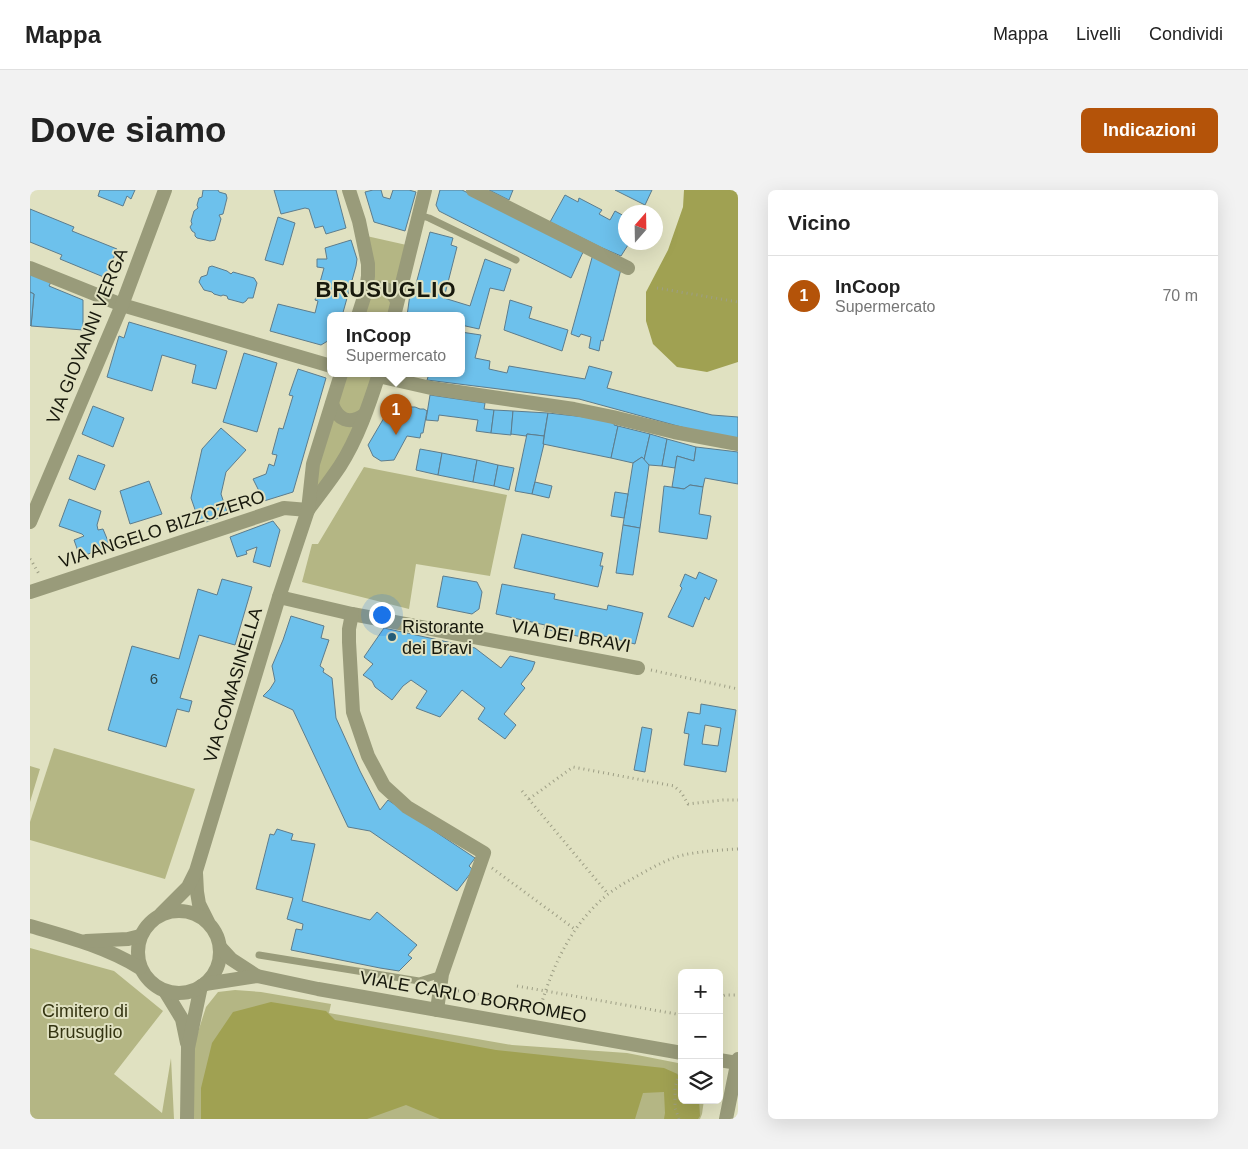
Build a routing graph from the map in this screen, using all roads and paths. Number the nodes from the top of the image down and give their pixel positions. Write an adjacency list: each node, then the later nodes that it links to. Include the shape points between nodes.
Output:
1 (165, 190): 13 (street, VIA GIOVANNI VERGA)
2 (348, 190): 10 (street, via 368,264)
3 (425, 190): 5 (street)
4 (474, 190): 8 (street)
5 (419, 215): 6 (lane); 11 (street)
6 (516, 260)
7 (30, 268): 13 (street)
8 (628, 268)
9 (657, 288): 12 (path)
10 (366, 291): 11 (street, via 383,288 391,292); 14 (street)
11 (397, 301): 15 (street)
12 (738, 302)
13 (122, 304): 16 (street); 24 (street, VIA GIOVANNI VERGA)
14 (359, 312)
15 (395, 312)
16 (327, 365)
17 (340, 377): 20 (street)
18 (377, 377): 21 (street)
19 (386, 377): 22 (street, via 431,388 574,409)
20 (332, 404): 21 (street, via 337,415 348,421); 23 (street, via 313,464)
21 (364, 415): 23 (street, via 340,465)
22 (738, 444)
23 (308, 510): 27 (street, VIA ANGELO BIZZOZERO, via 284,508); 28 (street, VIA COMASINELLA)
24 (30, 522)
25 (30, 560): 26 (path)
26 (42, 581)
27 (30, 592)
28 (279, 597): 29 (street, VIA DEI BRAVI); 37 (street, VIA COMASINELLA)
29 (352, 614): 30 (street, VIA DEI BRAVI); 36 (street, via 349,642 353,712 368,756 384,786 407,807 484,853)
30 (638, 668): 31 (path, VIA DEI BRAVI)
31 (738, 690)
32 (522, 791): 33 (path)
33 (529, 800): 34 (path, via 573,768 674,786 688,804); 38 (path)
34 (738, 800)
35 (738, 849): 38 (path, via 700,852 670,859)
36 (482, 861): 42 (path); 49 (street)
37 (196, 871): 39 (street, VIA COMASINELLA, via 188,886); 40 (street, VIA COMASINELLA, via 199,904)
38 (608, 894): 42 (path)
39 (161, 914): 40 (street, via 186,911); 43 (street)
40 (208, 922): 45 (street)
41 (30, 926): 44 (street)
42 (576, 930): 53 (path, via 564,947)
43 (140, 936): 44 (street); 47 (street)
44 (81, 941): 47 (street)
45 (220, 948): 48 (street, VIALE CARLO BORROMEO); 50 (street, via 213,975)
46 (259, 954): 49 (lane, via 419,981)
47 (140, 968): 52 (street, via 151,982)
48 (257, 976): 50 (street, VIALE CARLO BORROMEO); 56 (street, VIALE CARLO BORROMEO)
49 (441, 981): 53 (path, via 541,1005); 56 (street)
50 (203, 985): 52 (street, via 181,993); 58 (street)
51 (517, 986): 53 (path)
52 (165, 991): 58 (street, via 182,1019)
53 (545, 991): 57 (path)
54 (738, 995): 55 (path)
55 (723, 996)
56 (437, 1010): 59 (street, VIALE CARLO BORROMEO)
57 (678, 1014)
58 (188, 1048): 64 (street)
59 (678, 1052)
60 (738, 1059): 62 (street)
61 (723, 1061): 62 (street)
62 (738, 1064): 66 (street)
63 (678, 1077): 65 (path, via 675,1108)
64 (187, 1119)
65 (679, 1119)
66 (726, 1119)

